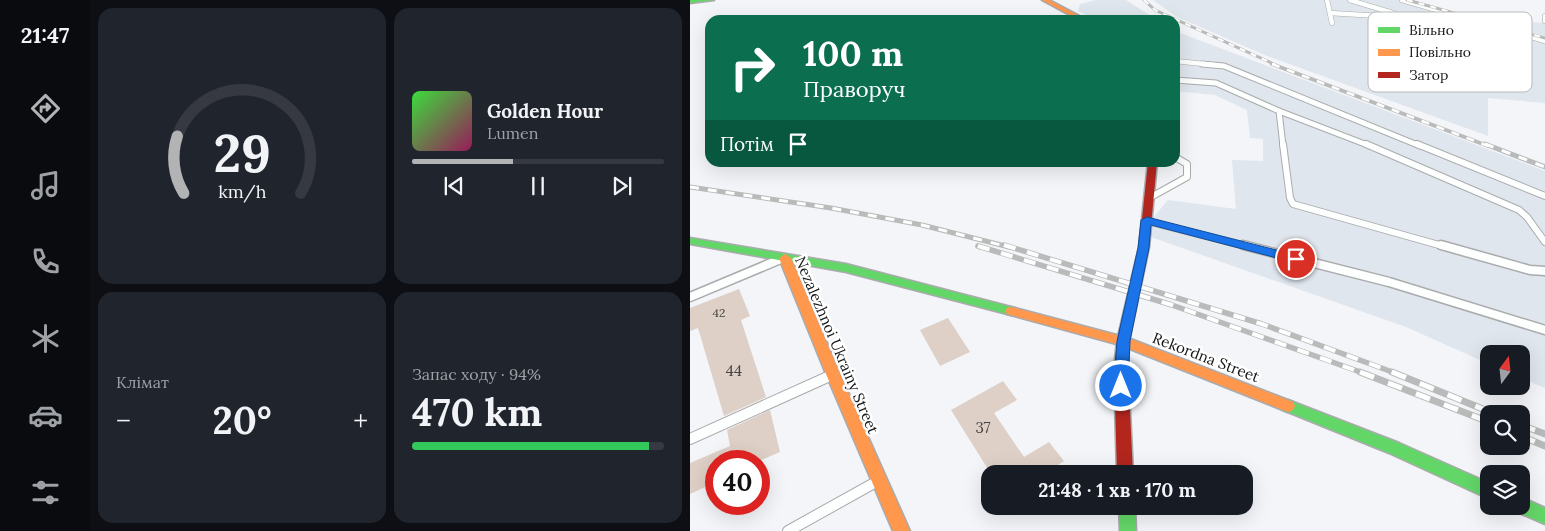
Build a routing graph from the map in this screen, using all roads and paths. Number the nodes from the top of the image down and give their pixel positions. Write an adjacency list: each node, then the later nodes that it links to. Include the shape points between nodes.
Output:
1 (711, 0): 5 (street)
2 (1327, 0): 9 (lane)
3 (1350, 0): 7 (lane)
4 (1402, 0): 8 (lane)
5 (690, 2)
6 (1050, 2): 10 (street)
7 (1389, 12)
8 (1444, 12)
9 (1330, 13): 11 (lane); 14 (lane)
10 (1075, 15)
11 (1368, 15)
12 (1545, 16): 13 (lane)
13 (1545, 21)
14 (1332, 23)
15 (1532, 37): 16 (lane)
16 (1545, 41)
17 (1180, 62): 22 (lane, via 1224,66)
18 (1180, 80): 19 (lane, via 1216,83)
19 (1279, 111): 26 (lane, via 1397,156 1519,210); 28 (lane, via 1290,198 1294,204 1530,270)
20 (1180, 160): 23 (lane, via 1187,164 1187,177)
21 (1152, 167): 23 (street)
22 (1545, 196)
23 (1149, 198): 24 (street)
24 (1147, 220): 30 (lane, via 1389,282); 31 (street, via 1144,248)
25 (690, 241): 27 (street, Nezalezhnoi Ukrainy Street)
26 (1545, 242)
27 (785, 258): 29 (lane); 31 (street, Rekordna Street, via 846,268); 32 (street, Nezalezhnoi Ukrainy Street)
28 (1545, 271)
29 (690, 297)
30 (1545, 330)
31 (1123, 341): 34 (street); 36 (street, Rekordna Street, via 1394,448)
32 (833, 374): 33 (lane); 35 (street, Nezalezhnoi Ukrainy Street)
33 (690, 439)
34 (1125, 465)
35 (880, 480): 40 (lane); 41 (street, Nezalezhnoi Ukrainy Street)
36 (1480, 487)
37 (1530, 509): 39 (street)
38 (1127, 515): 42 (street)
39 (1545, 516)
40 (788, 531)
41 (902, 531)
42 (1128, 531)

